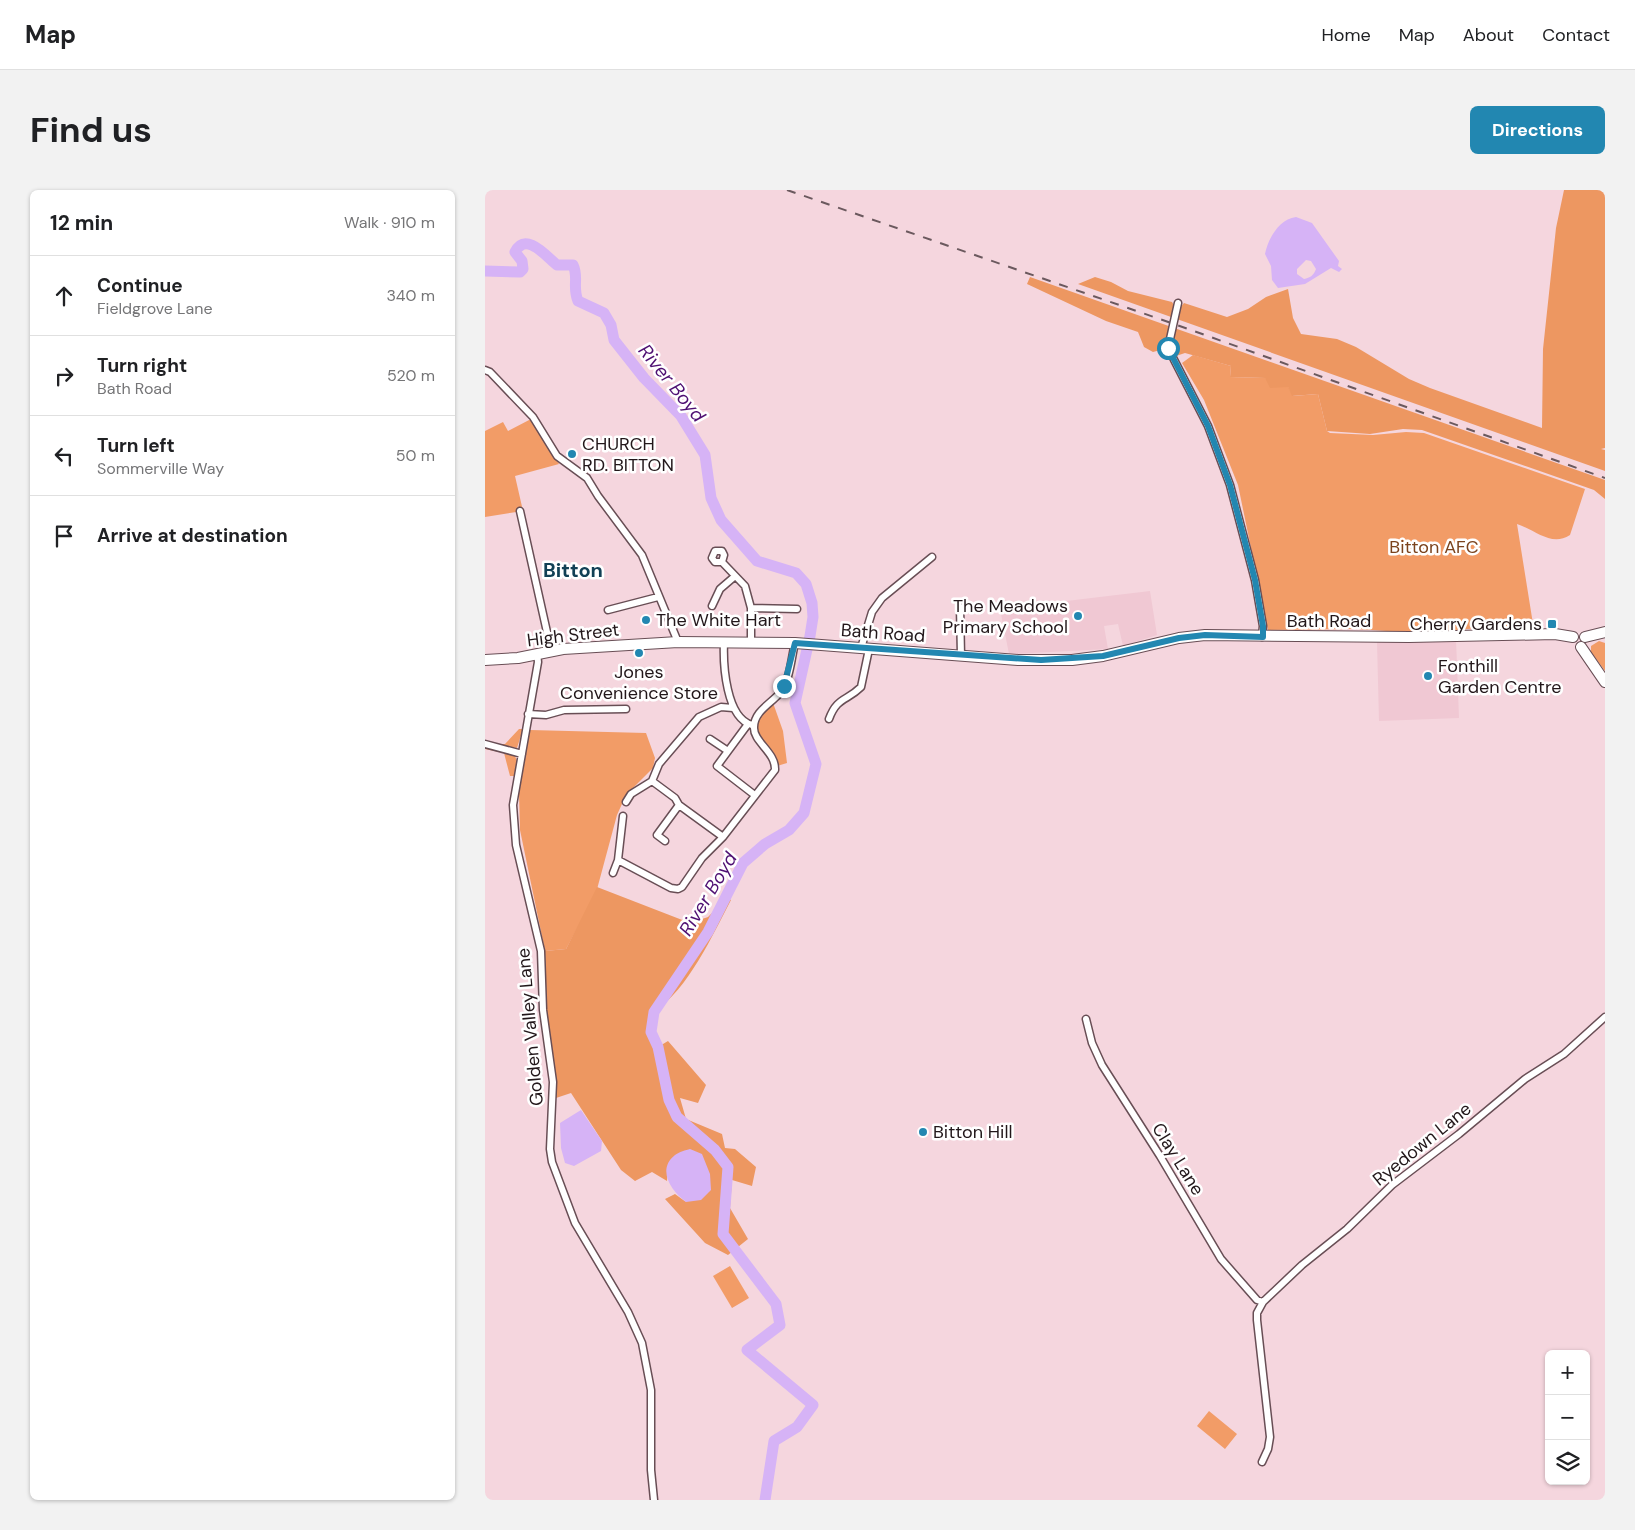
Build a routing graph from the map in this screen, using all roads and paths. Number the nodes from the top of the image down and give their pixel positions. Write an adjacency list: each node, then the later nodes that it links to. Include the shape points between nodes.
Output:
1 (1178, 303): 14 (street, via 1168,348 1208,426 1230,485 1255,580)
2 (485, 370): 7 (street, via 533,417 557,456 587,478 642,554)
3 (521, 511): 21 (street)
4 (932, 557): 20 (street, via 882,598 872,612)
5 (722, 562): 6 (street)
6 (734, 576): 8 (street, via 720,589); 10 (street, via 745,586)
7 (658, 597): 12 (street); 15 (street)
8 (712, 606)
9 (960, 607): 23 (street)
10 (751, 608): 11 (street); 17 (street)
11 (797, 609)
12 (607, 610)
13 (1605, 632): 18 (main road)
14 (1263, 637): 18 (main road, Bath Road, via 1555,634 1573,637 1575,645); 23 (main road, Bath Road, via 1205,635 1179,638 1072,660)
15 (678, 642): 16 (main road, High Street); 21 (main road, High Street)
16 (724, 642): 17 (main road); 26 (street, via 723,660)
17 (751, 642): 19 (main road)
18 (1583, 642): 25 (main road)
19 (797, 644): 20 (main road, Bath Road); 30 (street, via 784,686)
20 (865, 648): 23 (main road, Bath Road); 29 (street, via 861,687 840,700)
21 (551, 650): 22 (main road, High Street)
22 (537, 653): 24 (main road, High Street); 28 (street, Golden Valley Lane, via 539,662)
23 (961, 656)
24 (485, 660)
25 (1605, 682)
26 (733, 708): 30 (street); 35 (street, via 721,707 699,717 659,764)
27 (626, 709): 28 (street)
28 (529, 714): 34 (street, Golden Valley Lane)
29 (829, 719)
30 (751, 725): 33 (street); 40 (street, via 776,762 775,770)
31 (710, 739): 33 (street)
32 (485, 744): 34 (street)
33 (728, 751): 36 (street, via 717,766)
34 (522, 754): 48 (street, Golden Valley Lane, via 513,820 541,951 543,1010 553,1082 552,1162 575,1223 642,1343 651,1390)
35 (652, 781): 37 (street, via 631,794); 38 (street, via 675,798)
36 (752, 793)
37 (626, 802)
38 (679, 805): 40 (street); 41 (street, via 657,835)
39 (623, 816): 42 (street)
40 (723, 837): 42 (street, via 678,889)
41 (665, 840)
42 (618, 860): 43 (street)
43 (613, 873)
44 (1605, 1017): 46 (street, Ryedown Lane, via 1564,1054 1525,1079 1392,1184 1347,1229)
45 (1086, 1019): 46 (street, Clay Lane, via 1102,1065 1221,1259 1257,1300)
46 (1263, 1302): 47 (street, via 1257,1320 1270,1437 1269,1449)
47 (1261, 1462)
48 (654, 1500)

